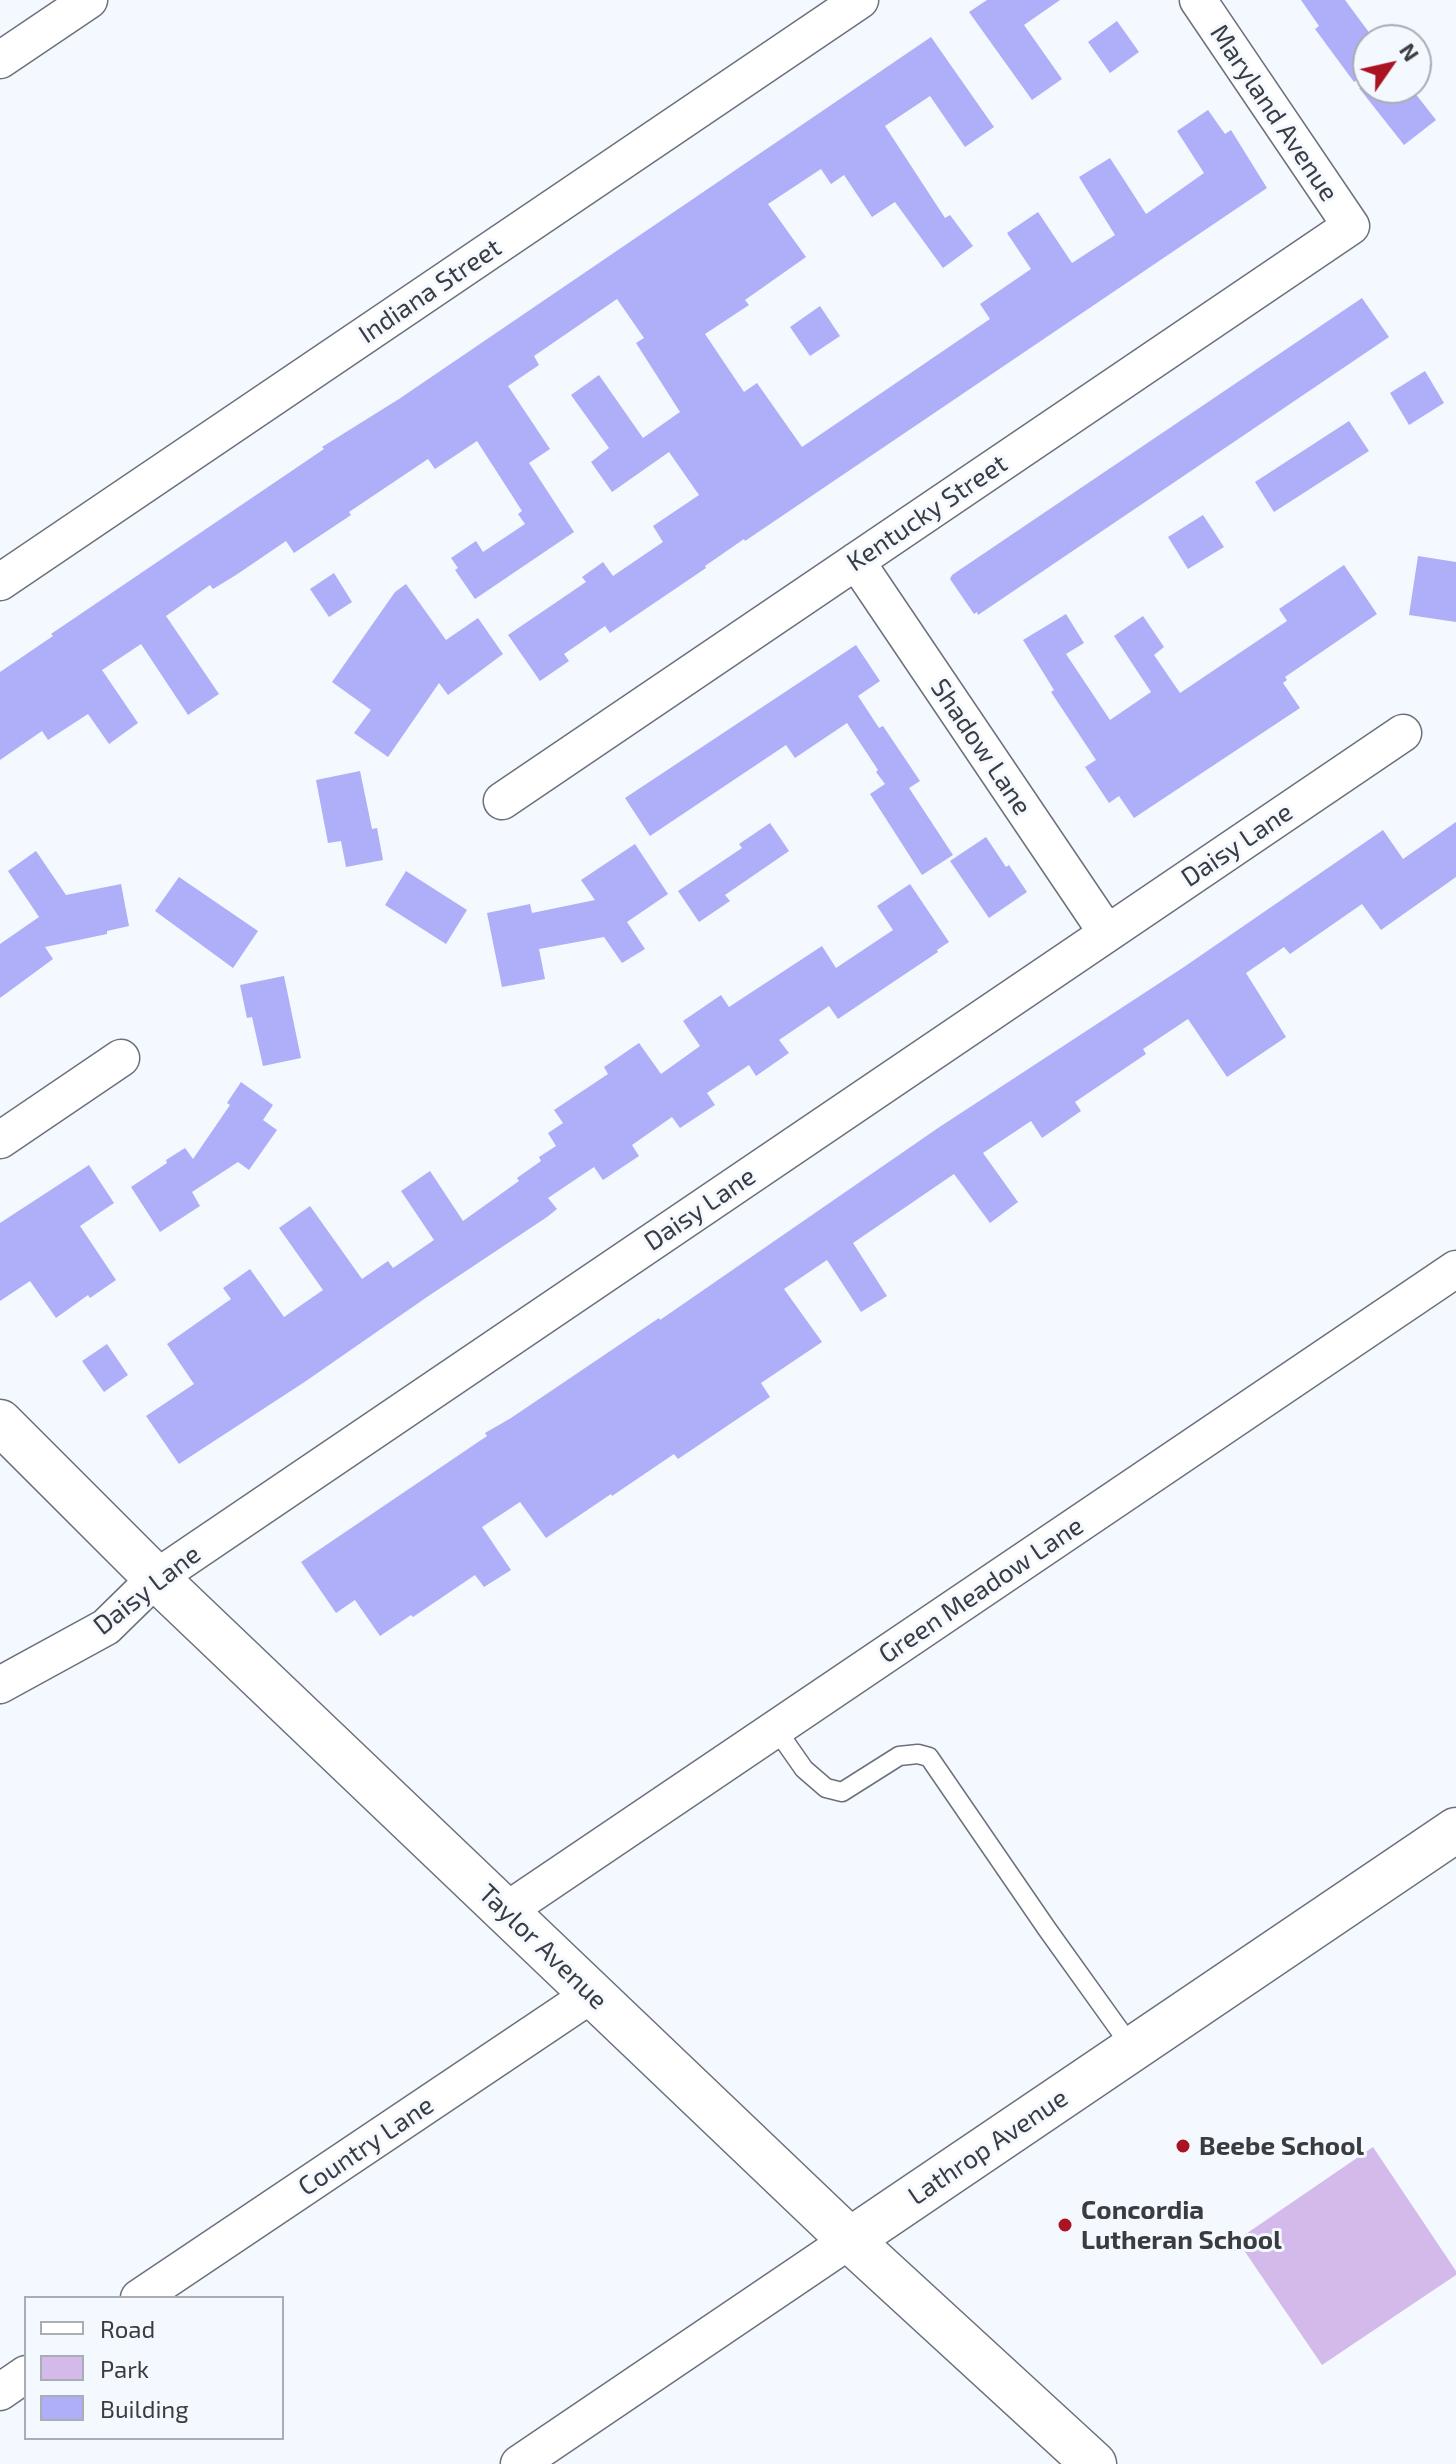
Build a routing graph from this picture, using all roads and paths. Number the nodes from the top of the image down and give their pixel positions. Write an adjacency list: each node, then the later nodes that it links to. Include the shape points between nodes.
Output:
1 (89, 0): 4 (street)
2 (860, 0): 7 (street, Indiana Street)
3 (1198, 0): 5 (street, Maryland Avenue)
4 (0, 60)
5 (1351, 226): 6 (street, Kentucky Street)
6 (856, 561): 9 (street, Kentucky Street); 10 (street, Shadow Lane)
7 (0, 582)
8 (1403, 733): 10 (street, Daisy Lane)
9 (502, 801)
10 (1107, 933): 15 (street, Daisy Lane)
11 (121, 1058): 12 (street)
12 (0, 1140)
13 (1456, 1269): 17 (street, Green Meadow Lane)
14 (0, 1422): 15 (street, Taylor Avenue)
15 (156, 1578): 16 (street, Daisy Lane, via 106,1627); 19 (street, Taylor Avenue)
16 (0, 1685)
17 (776, 1729): 19 (street, Green Meadow Lane); 21 (lane, via 804,1769 826,1788 842,1792 899,1756 929,1757)
18 (1456, 1830): 21 (street, Lathrop Avenue)
19 (506, 1911): 20 (street, Taylor Avenue)
20 (592, 1994): 22 (street, Taylor Avenue); 23 (street, Country Lane)
21 (1133, 2049): 22 (street, Lathrop Avenue)
22 (850, 2240): 26 (street, Lathrop Avenue); 27 (street, Taylor Avenue)
23 (142, 2296)
24 (24, 2375): 25 (street)
25 (0, 2392)
26 (519, 2464)
27 (1094, 2464)

